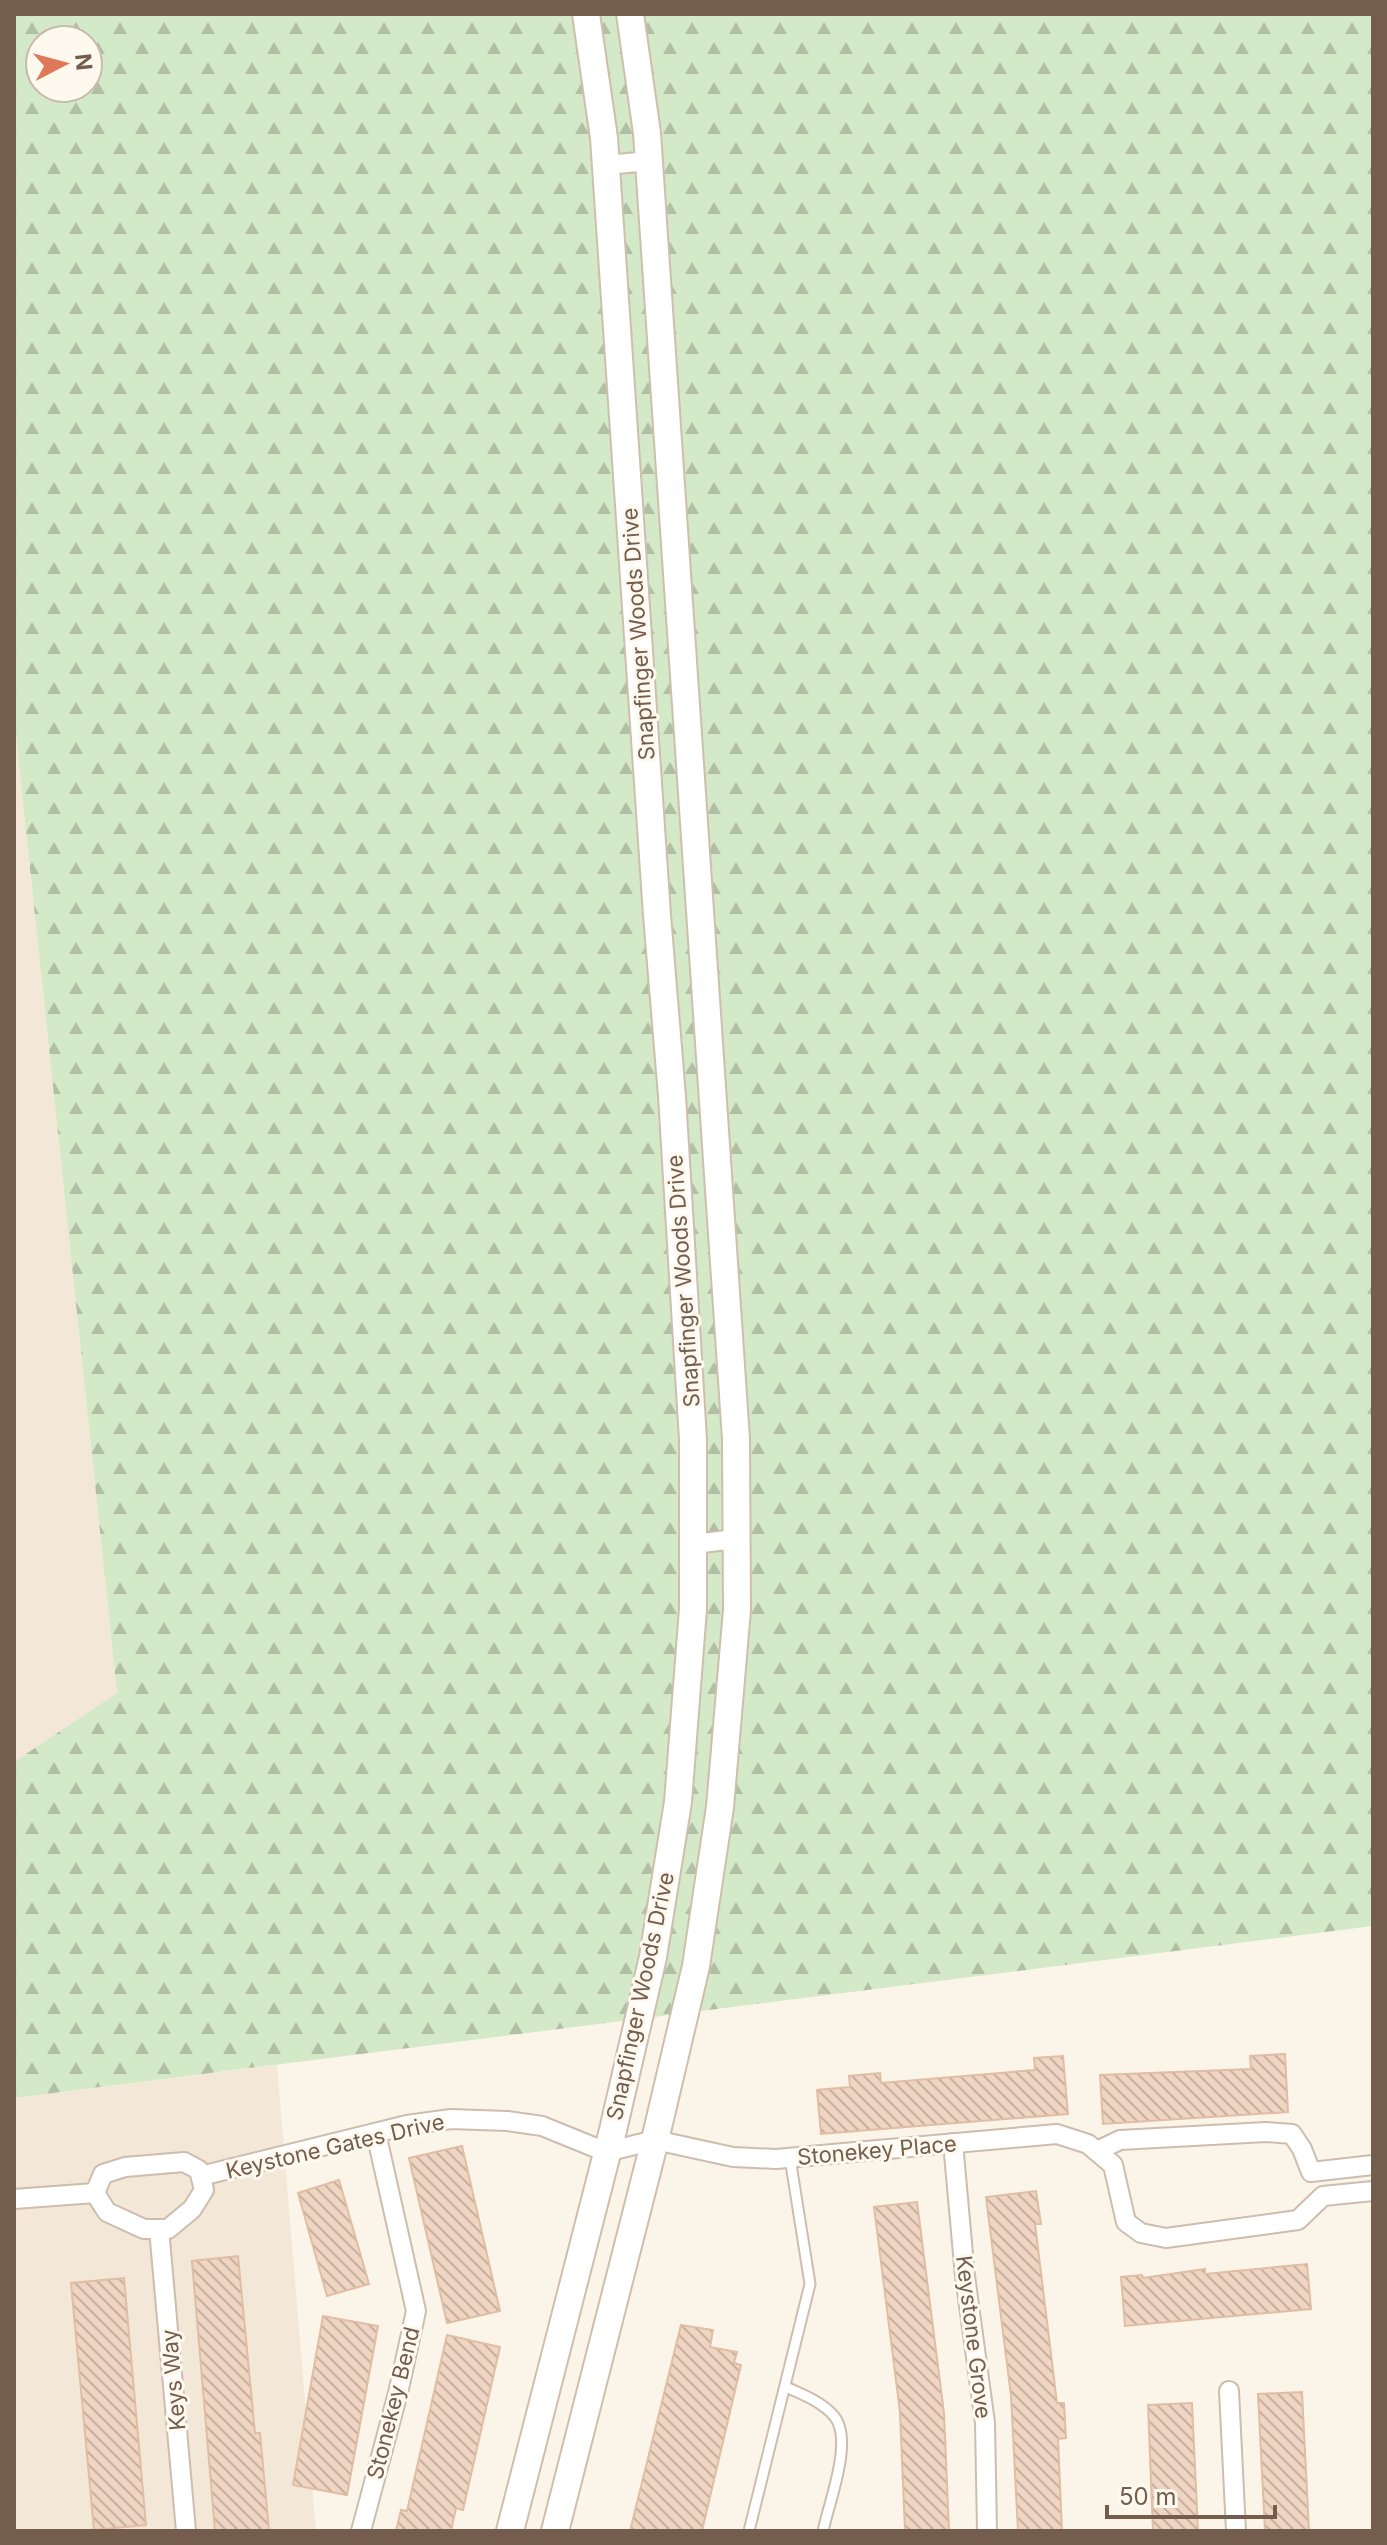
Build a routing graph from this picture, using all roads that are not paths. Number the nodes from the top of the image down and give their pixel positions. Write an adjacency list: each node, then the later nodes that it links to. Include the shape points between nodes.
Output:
1 (586, 14): 4 (main road, Snapfinger Woods Drive)
2 (630, 14): 3 (main road, Snapfinger Woods Drive)
3 (649, 161): 4 (street); 5 (main road, Snapfinger Woods Drive, via 721,1187 736,1439)
4 (606, 165): 6 (main road, Snapfinger Woods Drive, via 672,1096 693,1440)
5 (736, 1539): 6 (street); 8 (main road, Snapfinger Woods Drive, via 737,1610 720,1807 696,1966)
6 (693, 1544): 11 (main road, Snapfinger Woods Drive, via 678,1802 653,1957)
7 (376, 2133): 11 (street, Keystone Gates Drive, via 451,2119 507,2121 542,2126); 14 (street, Keystone Gates Drive); 22 (street, Stonekey Bend, via 416,2311)
8 (655, 2140): 11 (street); 12 (street, Stonekey Place, via 733,2157); 24 (main road, Snapfinger Woods Drive)
9 (953, 2143): 10 (street, Stonekey Place, via 1057,2134); 12 (street, Stonekey Place); 27 (street, Keystone Grove, via 985,2423)
10 (1097, 2151): 13 (street, via 1120,2140 1266,2132 1292,2134 1311,2172); 15 (street, via 1113,2165 1126,2222 1141,2233 1166,2238 1298,2220 1323,2196)
11 (606, 2152): 23 (main road, Snapfinger Woods Drive)
12 (790, 2158): 19 (lane, via 810,2284)
13 (1373, 2165)
14 (201, 2176): 16 (street, Keystone Gates Drive, via 184,2162 125,2167 103,2174); 18 (street, Keystone Gates Drive, via 204,2190 192,2209 168,2229)
15 (1373, 2191)
16 (95, 2193): 17 (street); 18 (street, via 107,2212 144,2229)
17 (14, 2199)
18 (159, 2229): 21 (street, Keys Way)
19 (786, 2387): 25 (lane); 26 (lane, via 816,2400 836,2418 844,2441)
20 (1229, 2391): 28 (street)
21 (186, 2531)
22 (361, 2531)
23 (510, 2531)
24 (555, 2531)
25 (749, 2531)
26 (823, 2531)
27 (987, 2531)
28 (1236, 2531)

